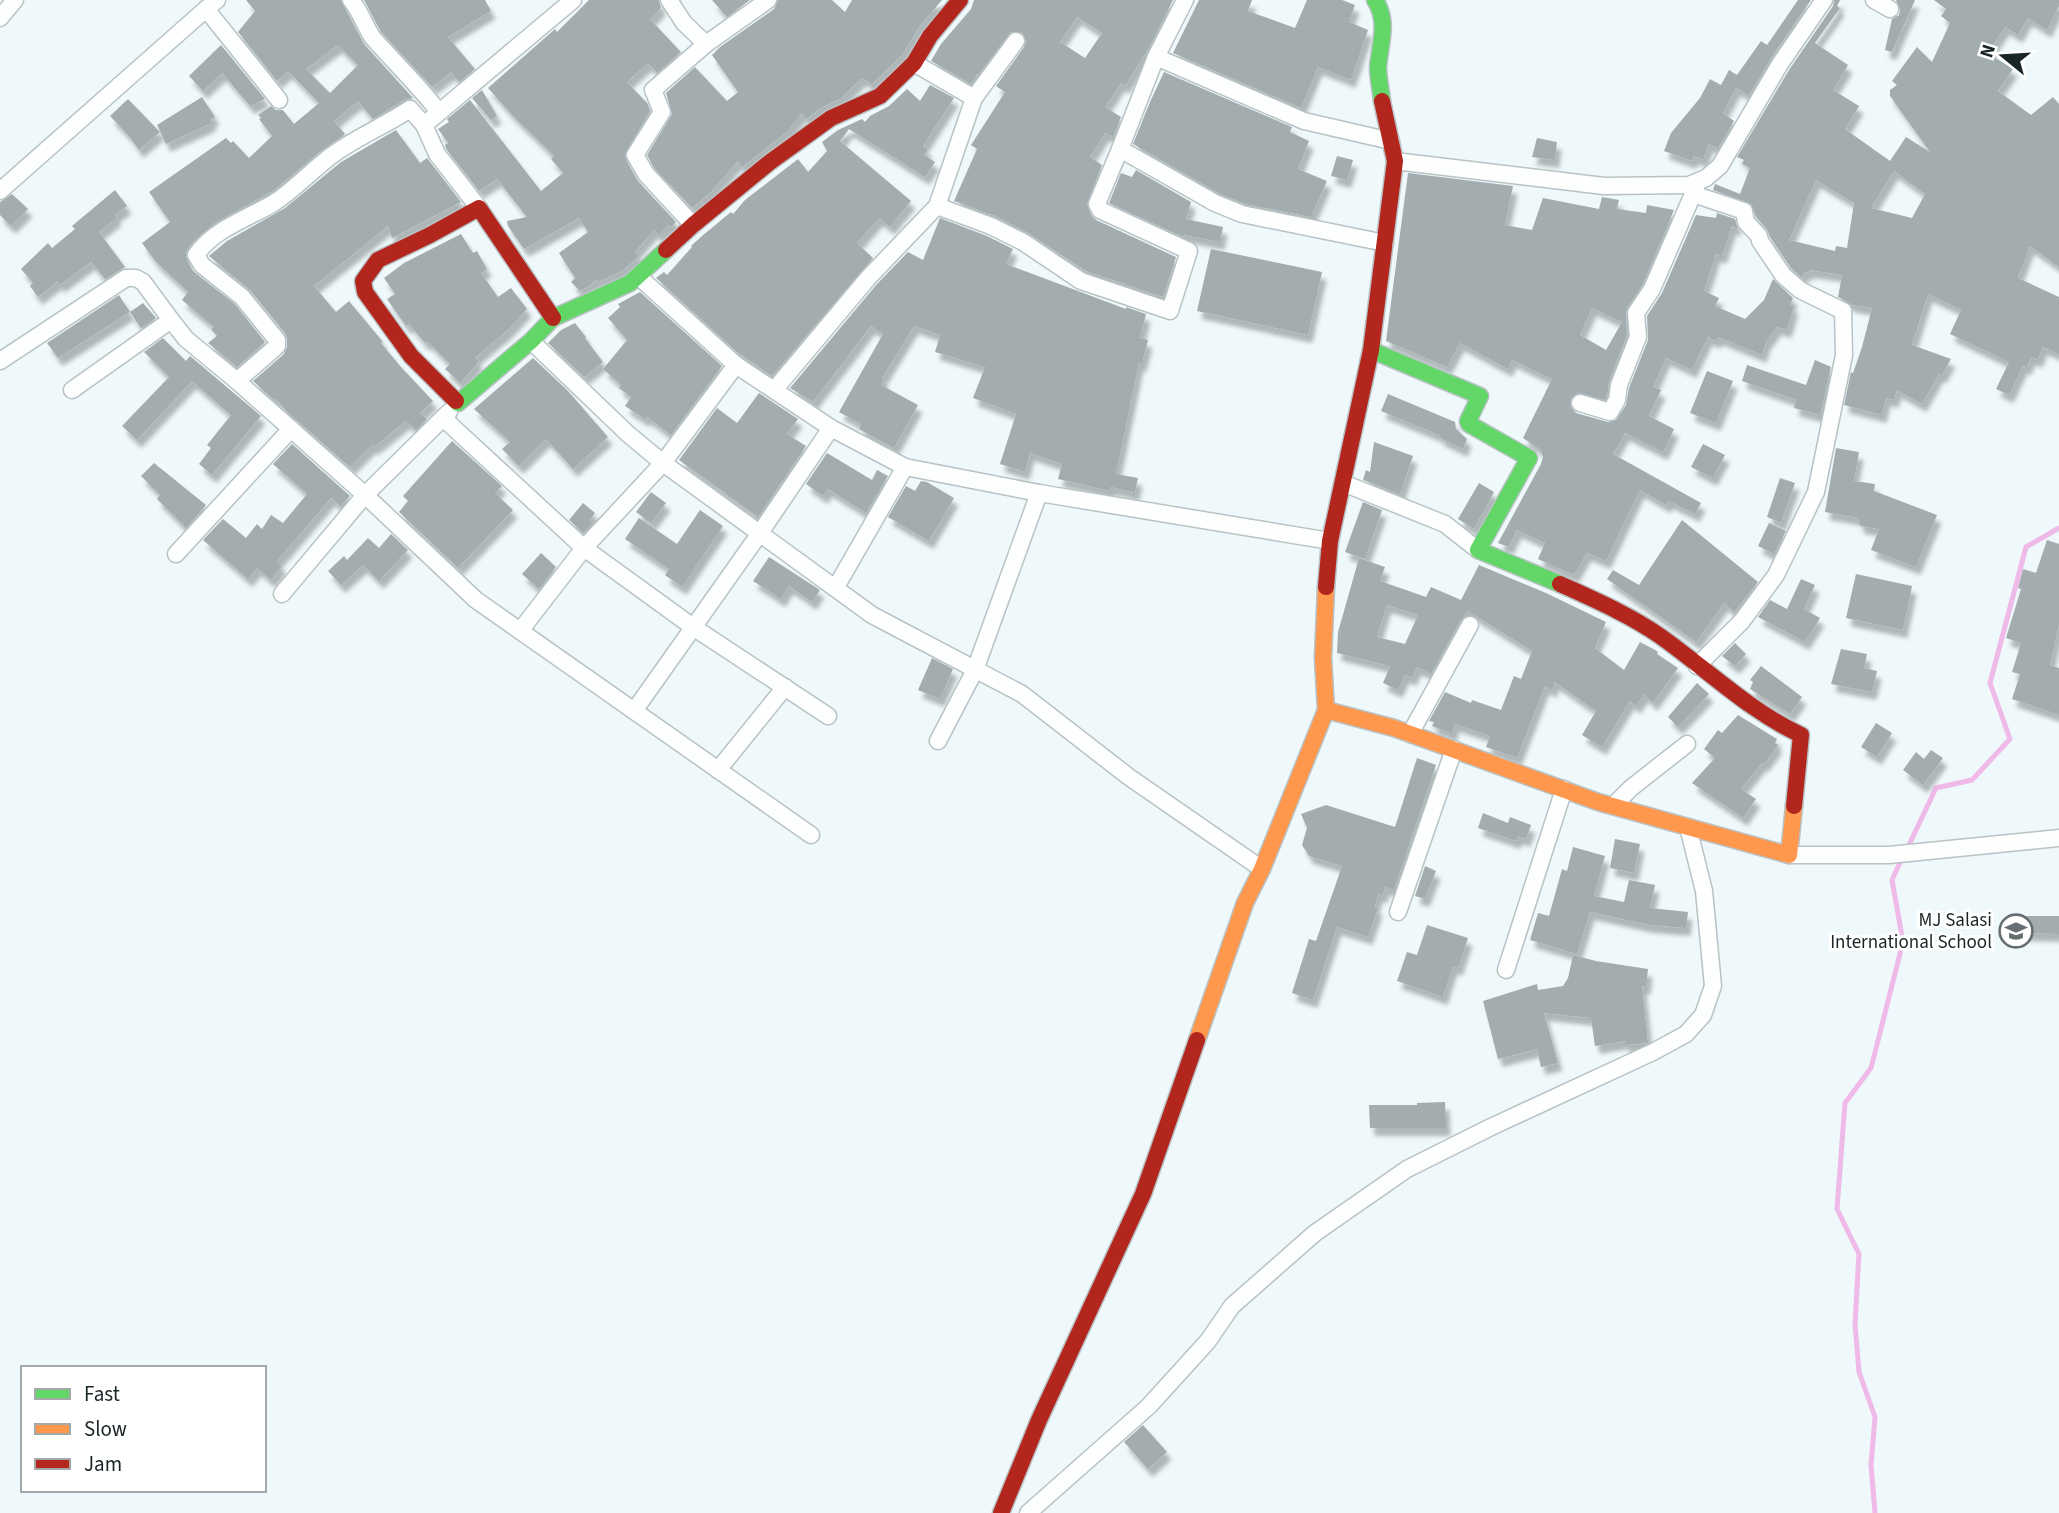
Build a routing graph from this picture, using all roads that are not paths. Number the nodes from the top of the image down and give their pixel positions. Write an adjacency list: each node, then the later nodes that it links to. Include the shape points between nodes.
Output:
1 (15, 0): 13 (street)
2 (351, 0): 20 (street, via 371,35)
3 (573, 0): 20 (street)
4 (669, 0): 15 (street)
5 (768, 0): 15 (street)
6 (960, 0): 17 (street)
7 (1185, 0): 16 (street)
8 (1375, 0): 22 (street, via 1384,26 1378,69)
9 (1824, 0): 25 (street, via 1720,166)
10 (1874, 0): 12 (street)
11 (211, 4): 19 (street); 26 (street)
12 (1890, 9)
13 (0, 18)
14 (1016, 41): 18 (street)
15 (706, 44): 29 (street, via 653,90 662,112 635,155)
16 (1156, 57): 22 (street, via 1304,121); 23 (street)
17 (914, 63): 18 (street); 29 (street, via 880,96 831,118)
18 (974, 98): 27 (street)
19 (279, 100)
20 (439, 112): 21 (street)
21 (424, 125): 28 (street, via 437,154); 38 (street, via 410,109 346,145 274,203 204,243 196,255 202,265 242,297 277,340 277,346)
22 (1391, 141): 24 (street)
23 (1120, 149): 27 (street, via 1097,204 1189,251 1170,311 1081,281 1023,242); 30 (street, via 1242,214)
24 (1395, 161): 25 (street, via 1604,186 1689,184); 30 (street)
25 (1696, 188): 42 (street, via 1652,289 1636,313 1638,337 1617,400 1610,412); 61 (street, via 1745,211 1746,222 1783,275 1800,290 1843,311 1844,355 1811,503 1776,575 1742,621)
26 (0, 191)
27 (937, 206): 39 (street, via 869,277)
28 (479, 208): 32 (street); 41 (street, via 378,260 363,282 365,292 411,356)
29 (692, 225): 31 (street)
30 (1385, 243): 35 (street)
31 (638, 276): 32 (street); 37 (street)
32 (553, 318): 34 (street)
33 (171, 320): 36 (street, via 143,282 126,278); 38 (street); 40 (street)
34 (531, 341): 41 (street); 46 (street)
35 (1371, 350): 48 (street); 54 (street, via 1480,396 1468,424 1529,457)
36 (0, 361)
37 (736, 365): 39 (street); 46 (street)
38 (237, 381): 45 (street)
39 (775, 389): 44 (street)
40 (72, 390)
41 (458, 403): 43 (street)
42 (1580, 403)
43 (443, 418): 50 (street); 53 (street)
44 (831, 428): 47 (street); 51 (street)
45 (291, 429): 50 (street); 55 (street)
46 (663, 463): 51 (street); 53 (street)
47 (905, 467): 49 (street); 56 (street)
48 (1343, 482): 52 (street); 54 (street, via 1445,524)
49 (1039, 492): 52 (street); 62 (street)
50 (365, 495): 57 (street); 60 (street, via 476,600)
51 (760, 533): 56 (street); 59 (street)
52 (1330, 541): 64 (street, via 1324,611)
53 (584, 548): 59 (street); 60 (street)
54 (1478, 550): 61 (street, via 1605,605 1660,636)
55 (176, 554)
56 (836, 587): 62 (street, via 872,615)
57 (282, 594)
58 (1470, 625): 67 (street)
59 (693, 627): 63 (street); 65 (street)
60 (520, 631): 65 (street)
61 (1696, 666): 77 (street, via 1734,696 1801,735)
62 (975, 670): 68 (street); 78 (street, via 1022,694 1129,777)
63 (785, 687): 66 (street); 71 (street)
64 (1326, 710): 67 (street); 78 (street)
65 (634, 711): 71 (street)
66 (828, 716)
67 (1410, 734): 70 (street)
68 (938, 741)
69 (1686, 744): 73 (street)
70 (1454, 749): 72 (street); 79 (street)
71 (718, 770): 75 (street)
72 (1564, 789): 73 (street); 80 (street)
73 (1613, 806): 74 (street)
74 (1688, 827): 77 (street); 82 (street, via 1704,891 1713,986 1703,1015 1686,1034 1407,1169 1315,1233 1232,1306 1208,1341 1149,1406)
75 (811, 835)
76 (2059, 838): 77 (street, via 1889,855)
77 (1789, 855)
78 (1262, 869): 81 (street, via 1245,903 1143,1194)
79 (1398, 912)
80 (1506, 970)
81 (1001, 1513)
82 (1028, 1513)

